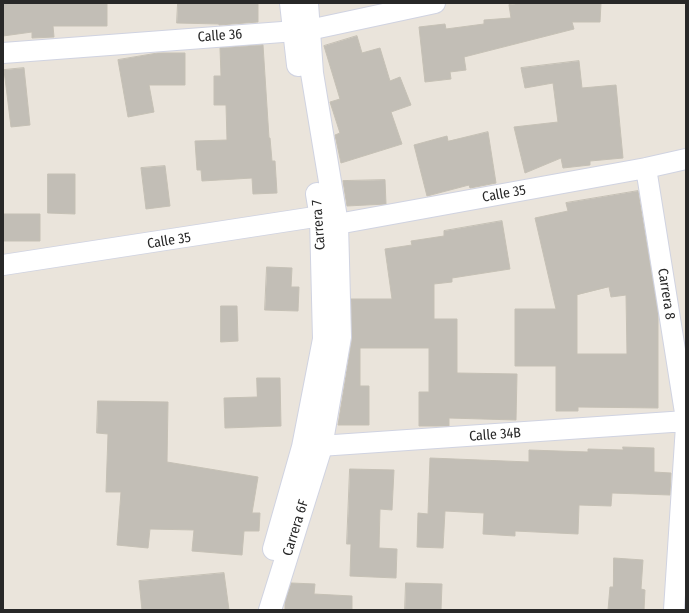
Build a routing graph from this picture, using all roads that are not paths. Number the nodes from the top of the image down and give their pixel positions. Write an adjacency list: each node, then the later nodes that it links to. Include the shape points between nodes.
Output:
1 (291, 3): 4 (street, Carrera 7)
2 (307, 3): 4 (street, Carrera 7)
3 (435, 3): 4 (street, Calle 36)
4 (301, 30): 5 (street, Calle 36); 8 (street, Carrera 7, via 312,73)
5 (3, 53)
6 (686, 159): 7 (street, Calle 35)
7 (646, 168): 8 (street, Calle 35); 10 (street, Carrera 8)
8 (328, 221): 9 (street, Calle 35); 12 (street, Carrera 7, via 324,339)
9 (3, 265)
10 (686, 420): 12 (street, Calle 34B)
11 (686, 426): 15 (street)
12 (312, 447): 13 (street); 14 (street, Carrera 6F)
13 (256, 610)
14 (270, 610)
15 (674, 610)

